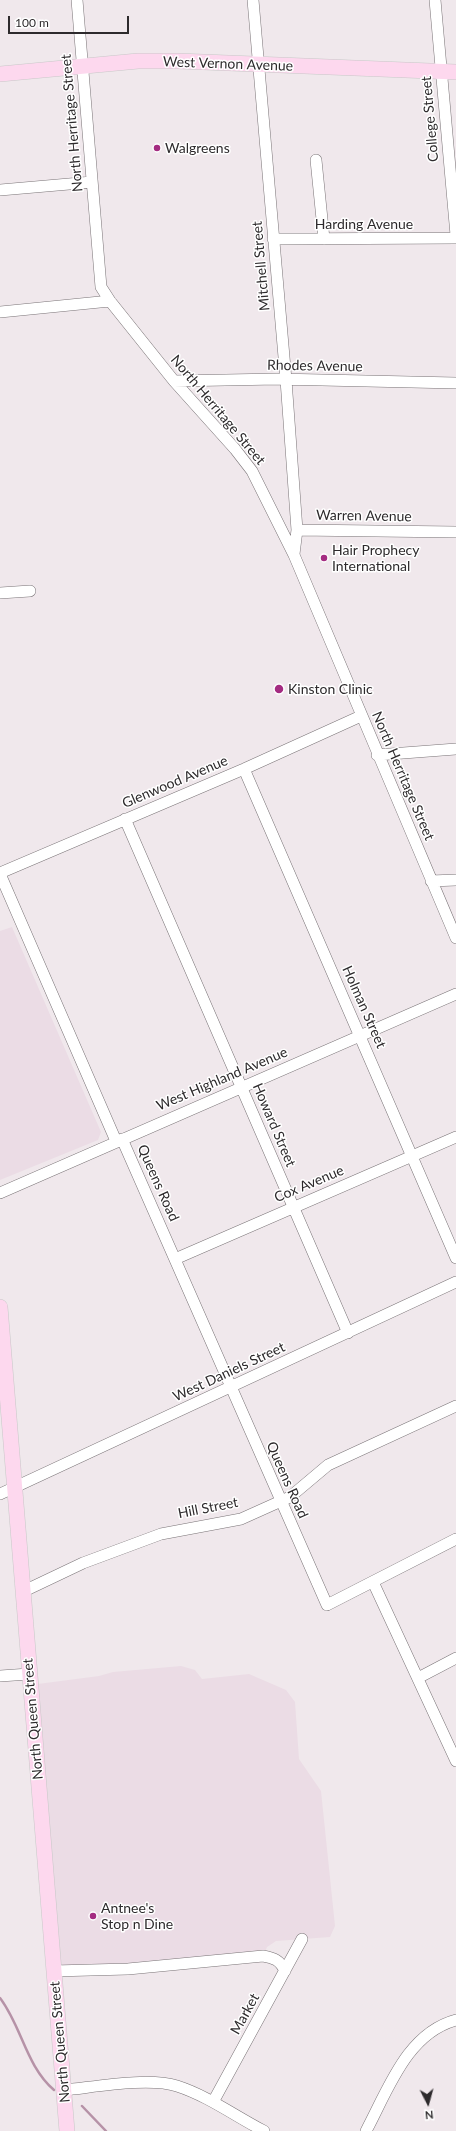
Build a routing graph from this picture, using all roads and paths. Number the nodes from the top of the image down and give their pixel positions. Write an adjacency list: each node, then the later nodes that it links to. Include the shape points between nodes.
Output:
1 (77, 0): 5 (street, North Herritage Street)
2 (253, 0): 4 (street, Mitchell Street)
3 (436, 0): 6 (street, College Street)
4 (258, 65): 5 (main road, West Vernon Avenue, via 138,61); 6 (main road, West Vernon Avenue); 12 (street, Mitchell Street)
5 (82, 66): 7 (main road, West Vernon Avenue); 9 (street, North Herritage Street)
6 (449, 72): 11 (street, College Street)
7 (0, 74)
8 (316, 160): 13 (street)
9 (92, 182): 10 (street); 14 (street, North Herritage Street, via 101,287)
10 (0, 190)
11 (456, 237): 13 (street, Harding Avenue)
12 (273, 239): 13 (street, Harding Avenue); 16 (street, Mitchell Street)
13 (324, 239)
14 (110, 301): 15 (street); 17 (street, North Herritage Street)
15 (0, 312)
16 (286, 380): 17 (street, Rhodes Avenue); 18 (street, Rhodes Avenue); 19 (street, Mitchell Street)
17 (174, 381): 21 (street, North Herritage Street, via 252,471)
18 (456, 384)
19 (297, 530): 20 (street, Warren Avenue); 21 (street, Warren Avenue)
20 (456, 532)
21 (294, 555): 24 (street, North Herritage Street)
22 (30, 591): 23 (street)
23 (0, 593)
24 (361, 716): 26 (street, North Herritage Street); 27 (street, Glenwood Avenue)
25 (456, 749): 26 (street)
26 (377, 755): 31 (street, North Herritage Street)
27 (244, 769): 28 (street, Glenwood Avenue); 34 (street, Holman Street)
28 (125, 819): 29 (street, Glenwood Avenue); 35 (street, Howard Street)
29 (0, 873): 37 (street, Queens Road)
30 (456, 880): 31 (street)
31 (432, 881): 32 (street, North Herritage Street)
32 (456, 938)
33 (456, 994): 34 (street, West Highland Avenue)
34 (361, 1036): 35 (street, West Highland Avenue); 38 (street, Holman Street)
35 (241, 1087): 37 (street, West Highland Avenue); 40 (street, Howard Street)
36 (456, 1137): 38 (street, Cox Avenue)
37 (119, 1140): 39 (street, West Highland Avenue); 42 (street, Queens Road)
38 (412, 1156): 40 (street, Cox Avenue); 41 (street, Holman Street)
39 (0, 1193)
40 (294, 1208): 42 (street, Cox Avenue); 45 (street, Howard Street)
41 (456, 1258)
42 (174, 1259): 46 (street, Queens Road)
43 (456, 1282): 45 (street, West Daniels Street)
44 (0, 1307): 48 (main road, North Queen Street)
45 (348, 1333): 46 (street, West Daniels Street)
46 (231, 1388): 48 (street, West Daniels Street); 50 (street, Queens Road)
47 (456, 1406): 50 (street, Hill Street, via 328,1465 290,1497)
48 (14, 1488): 49 (street, West Daniels Street); 53 (main road, North Queen Street)
49 (0, 1494)
50 (280, 1501): 52 (street, Queens Road, via 327,1605); 53 (street, Hill Street, via 241,1519 161,1534 83,1563)
51 (456, 1539): 52 (street)
52 (373, 1582): 57 (street)
53 (22, 1592): 55 (main road, North Queen Street)
54 (456, 1658): 57 (street)
55 (30, 1674): 56 (street); 60 (main road, North Queen Street)
56 (0, 1676)
57 (418, 1678): 58 (street)
58 (456, 1761)
59 (302, 1939): 61 (street, Market)
60 (54, 1971): 61 (street, via 128,1969 263,1956 275,1958); 63 (main road, North Queen Street)
61 (285, 1971): 64 (street, Market)
62 (456, 2020): 67 (street, via 433,2030 411,2050)
63 (64, 2090): 64 (street, via 124,2084 163,2084 176,2086); 65 (main road, North Queen Street)
64 (213, 2102): 66 (street)
65 (67, 2131)
66 (264, 2131)
67 (366, 2131)

